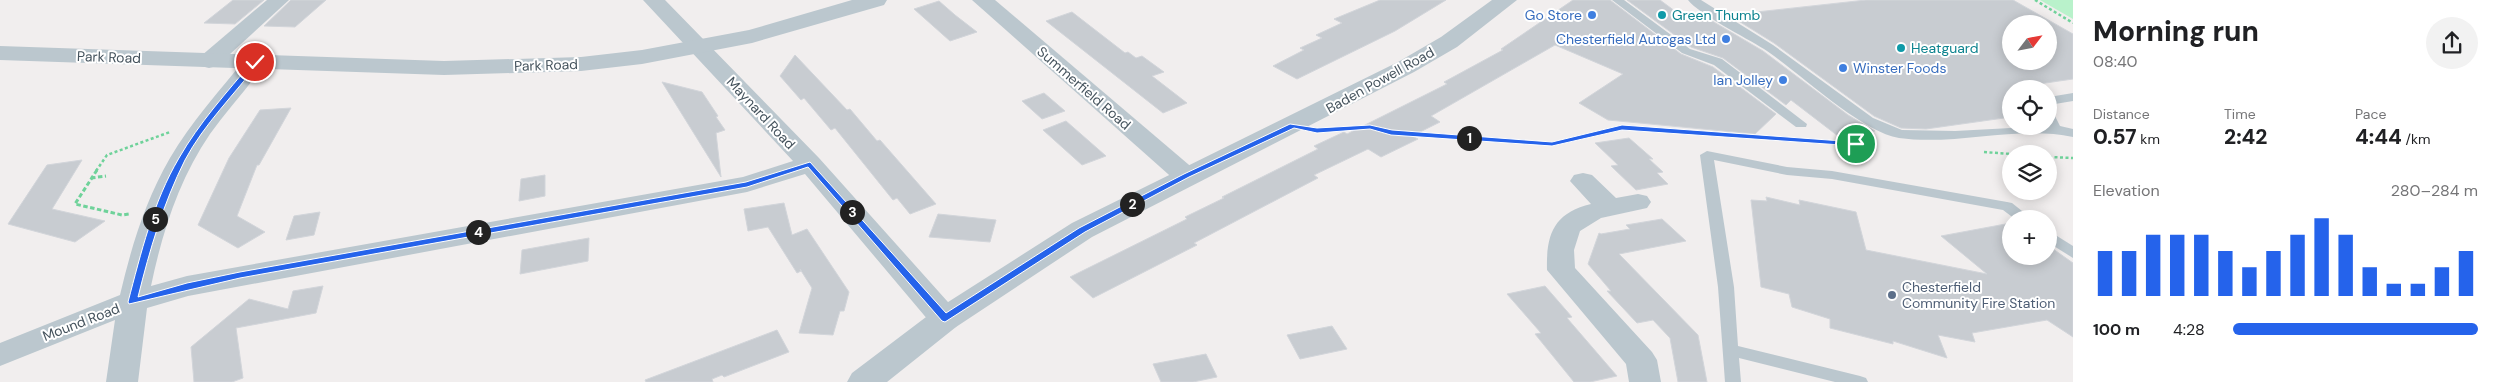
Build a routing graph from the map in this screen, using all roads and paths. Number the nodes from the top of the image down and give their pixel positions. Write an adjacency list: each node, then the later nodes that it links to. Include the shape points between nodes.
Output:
1 (279, 0): 12 (street)
2 (653, 0): 10 (street, Maynard Road)
3 (876, 0): 10 (street, Park Road, via 752,36)
4 (982, 0): 31 (street, Summerfield Road)
5 (1506, 0): 17 (street, Baden Powell Road, via 1449,42 1415,62)
6 (1617, 0): 16 (lane, via 1686,50 1718,62)
7 (1693, 0): 20 (lane, via 1769,48 1869,120 1900,134)
8 (2035, 0): 9 (path)
9 (2073, 23)
10 (699, 47): 13 (street, Park Road, via 590,63 519,66 444,68); 29 (street, Maynard Road)
11 (3, 56): 12 (street, Park Road)
12 (209, 61): 13 (street, Park Road)
13 (255, 62): 18 (street)
14 (2073, 97): 15 (lane)
15 (2057, 100)
16 (1801, 124)
17 (1293, 125): 22 (path, via 1317,130 1370,127 1391,133 1552,144 1622,128); 31 (street, Baden Powell Road)
18 (203, 127): 32 (path, via 165,133 107,155); 34 (street, via 182,159)
19 (2057, 129): 21 (lane)
20 (2002, 132)
21 (2073, 133)
22 (1790, 140)
23 (1809, 141): 24 (path)
24 (1874, 145)
25 (1976, 152): 26 (path)
26 (2002, 153)
27 (2057, 157): 28 (path)
28 (2073, 158)
29 (810, 164): 38 (street, Mound Road, via 747,184 240,275); 39 (street, Maynard Road)
30 (106, 176): 32 (path)
31 (1186, 176): 39 (street, Baden Powell Road, via 1082,230)
32 (91, 178): 34 (path, via 75,204 122,215)
33 (1583, 181): 44 (street, via 1624,205 1584,213 1566,227 1559,252 1561,270 1641,360)
34 (160, 208): 38 (street, via 152,226)
35 (2013, 210): 40 (lane, via 2007,206 1707,155)
36 (2057, 242): 37 (lane)
37 (2073, 253)
38 (132, 302): 41 (street, Mound Road); 42 (street)
39 (945, 318): 43 (street, Baden Powell Road)
40 (1732, 350): 45 (lane); 46 (lane)
41 (0, 355)
42 (122, 382)
43 (864, 382)
44 (1645, 382)
45 (1733, 382)
46 (1860, 382)

